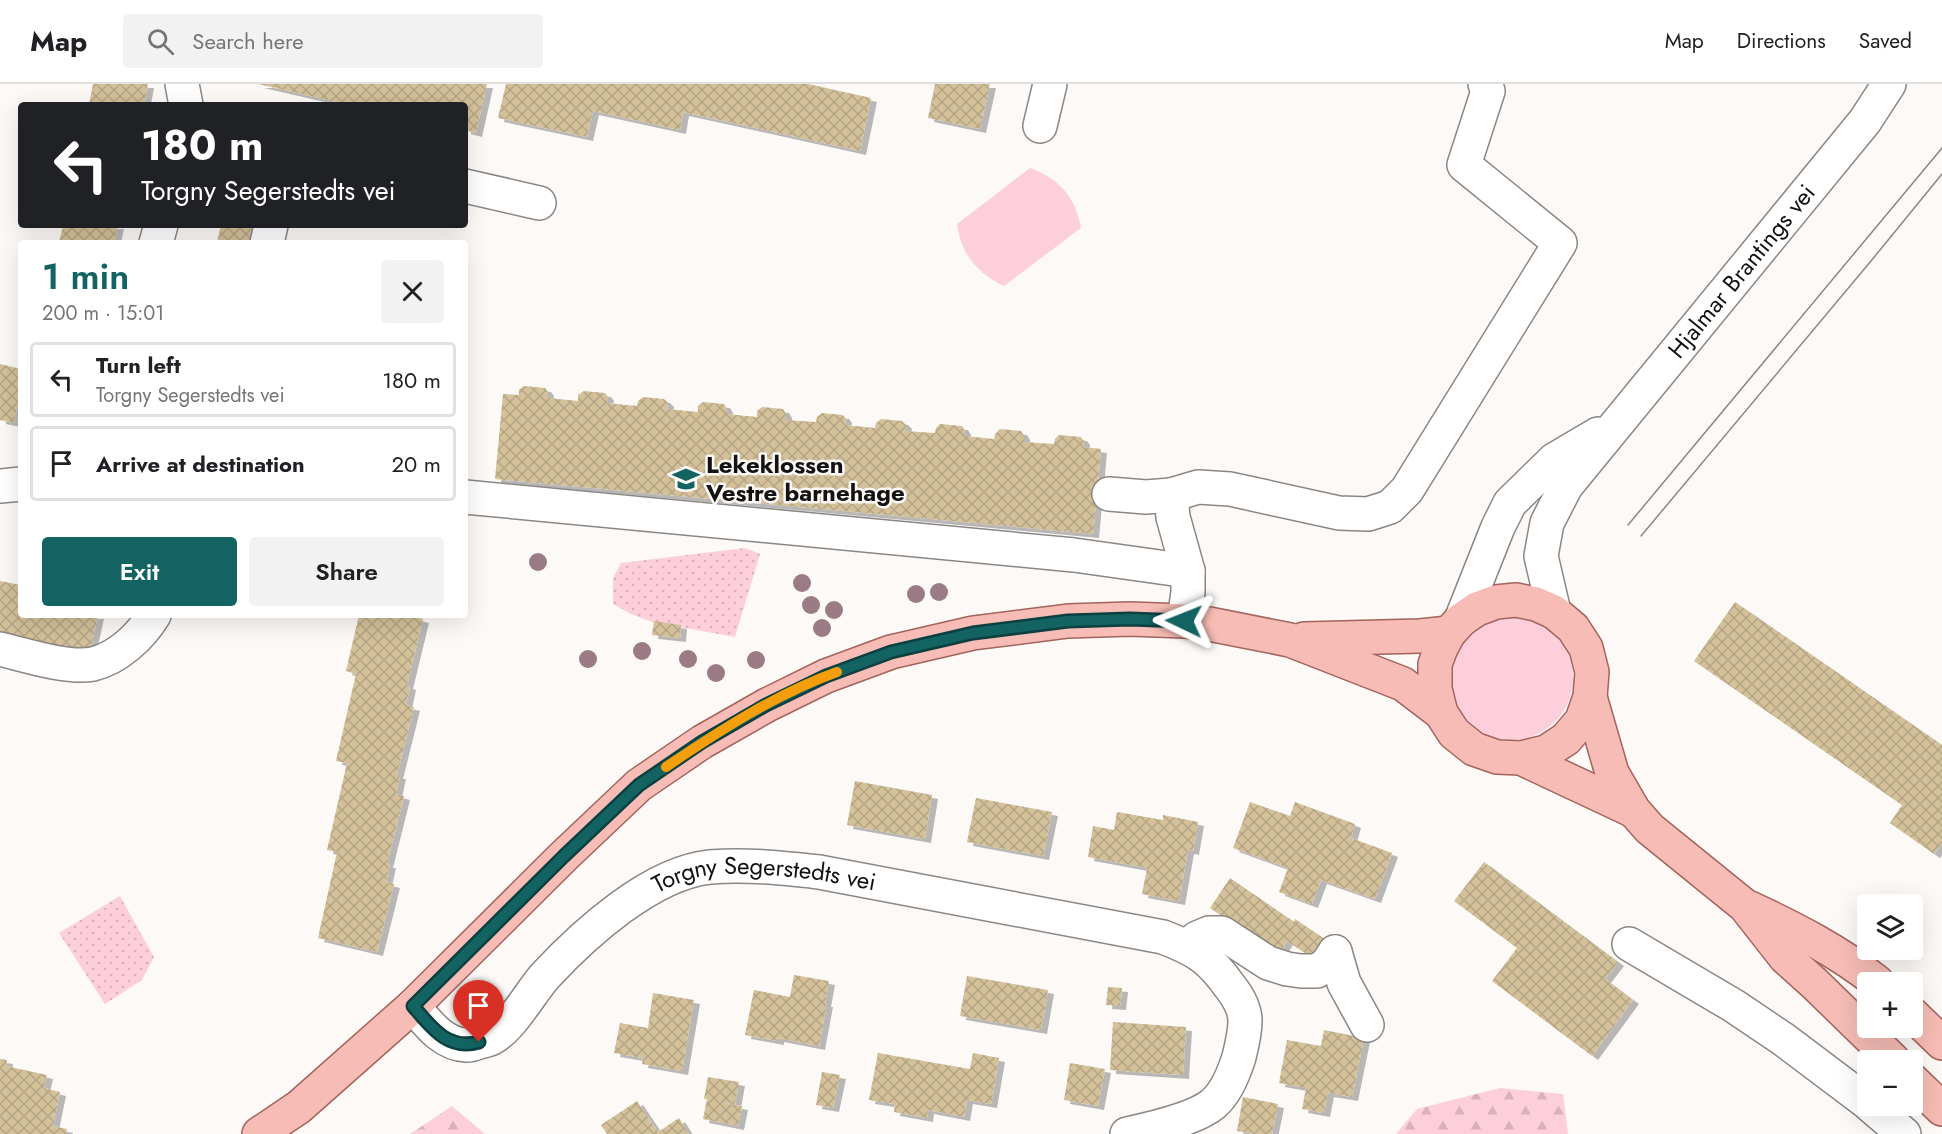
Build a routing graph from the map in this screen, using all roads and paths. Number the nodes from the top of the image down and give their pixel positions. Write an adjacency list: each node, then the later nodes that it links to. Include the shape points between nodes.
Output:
1 (182, 84): 6 (street)
2 (1050, 84): 8 (street)
3 (1485, 84): 15 (street, via 1488,91 1464,165 1560,243 1407,490 1390,507 1368,514 1339,513 1230,489 1198,487)
4 (1890, 84): 7 (street, Hjalmar Brantings vei)
5 (1910, 84): 7 (street, Hjalmar Brantings vei)
6 (185, 102)
7 (1865, 121): 11 (street, Hjalmar Brantings vei)
8 (1040, 126)
9 (468, 187): 10 (street)
10 (539, 203)
11 (1618, 422): 18 (street, Hjalmar Brantings vei, via 1566,486 1547,523 1541,556); 21 (street, Hjalmar Brantings vei, via 1554,460 1510,503)
12 (18, 484): 13 (street)
13 (0, 486)
14 (1110, 494): 15 (street)
15 (1171, 495): 17 (street, via 1173,518)
16 (468, 497): 17 (street, via 1074,555)
17 (1188, 571): 20 (street, via 1188,592)
18 (1554, 612): 21 (main road, via 1516,600 1496,602 1477,609); 24 (main road, via 1573,628 1586,648 1592,672)
19 (152, 618): 23 (street, via 132,642 93,664 64,664)
20 (1196, 622): 22 (main road); 32 (main road, via 1068,621 973,633 891,652 826,676 766,705 639,785)
21 (1455, 626): 22 (main road, via 1420,636); 25 (main road, via 1435,664 1434,689)
22 (1290, 640): 25 (main road, via 1402,684)
23 (0, 649)
24 (1590, 697): 26 (main road, via 1582,720 1566,738 1546,752); 27 (main road, via 1612,773)
25 (1441, 712): 26 (main road, via 1454,733 1474,748 1497,757)
26 (1521, 758): 27 (main road)
27 (1634, 811): 28 (main road, via 1650,829)
28 (1745, 906): 31 (main road, via 1801,932); 36 (main road, via 1785,957)
29 (1629, 944): 38 (street, via 1764,1025)
30 (1188, 946): 32 (street, Torgny Segerstedts vei, via 1163,937 819,872 765,866 709,867 666,881 628,902 544,977 492,1039 467,1046 444,1038); 33 (street, via 1209,933 1222,933 1268,963 1301,971 1317,971 1335,952 1344,983); 42 (street, Torgny Segerstedts vei, via 1215,967 1238,996 1243,1009 1243,1042 1233,1075 1214,1103 1199,1113)
31 (1863, 972)
32 (413, 1006): 41 (main road, via 299,1107)
33 (1367, 1025)
34 (1923, 1025): 35 (main road)
35 (1942, 1043)
36 (1883, 1050)
37 (1923, 1091): 39 (main road)
38 (1857, 1095)
39 (1942, 1109)
40 (1883, 1116): 43 (street)
41 (259, 1134)
42 (1127, 1134)
43 (1904, 1134)

